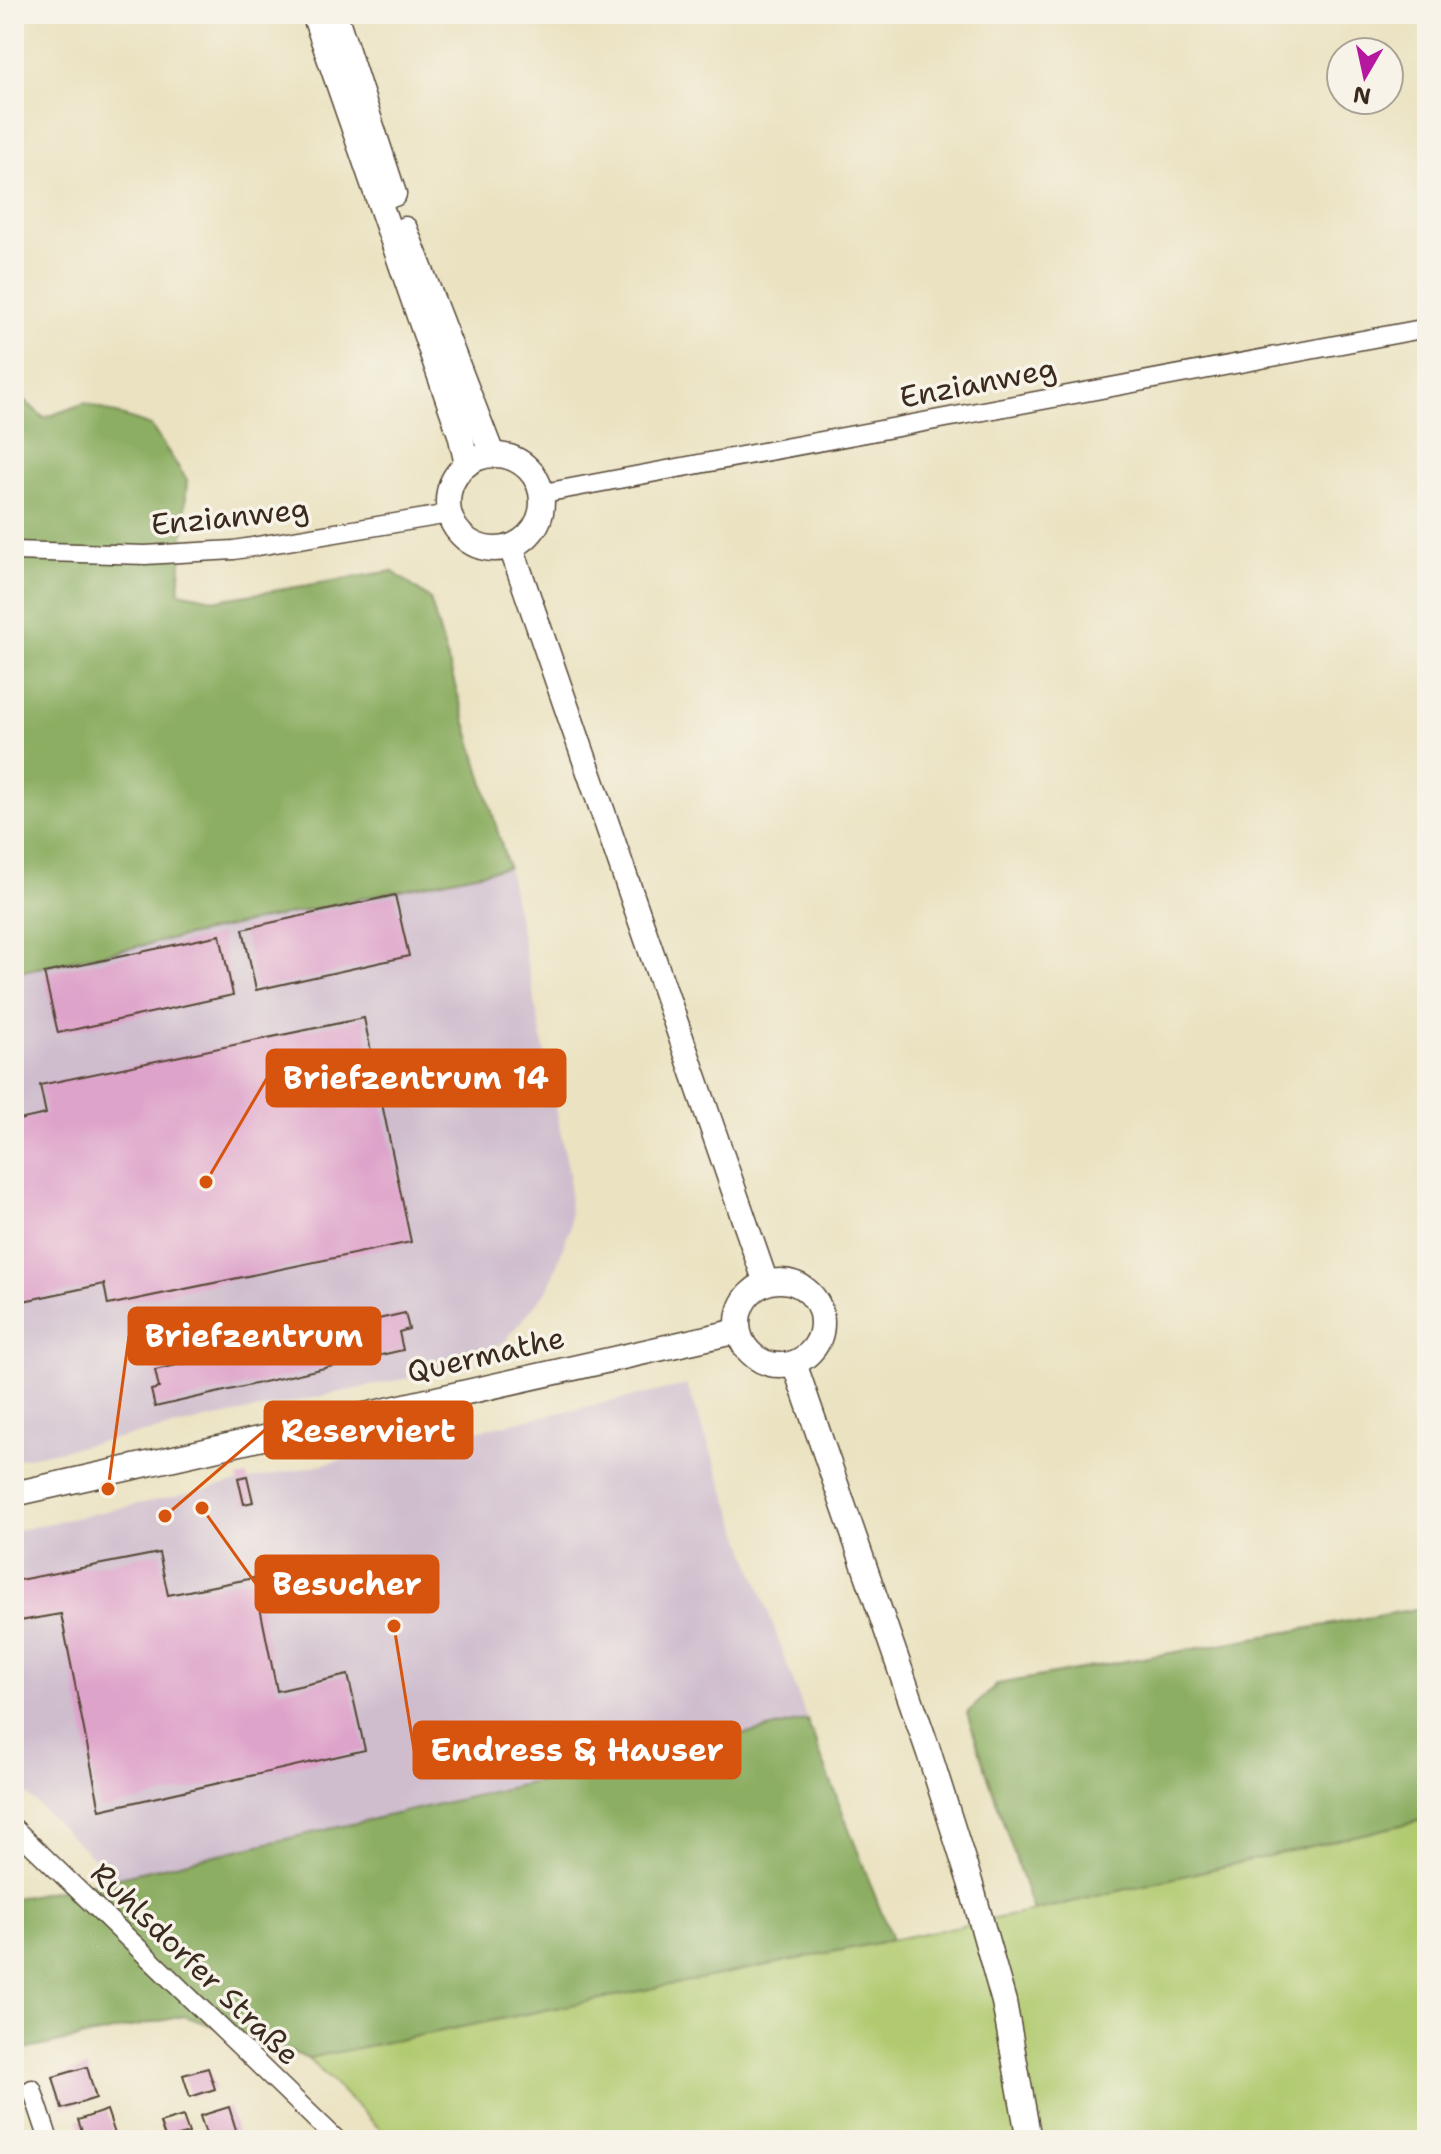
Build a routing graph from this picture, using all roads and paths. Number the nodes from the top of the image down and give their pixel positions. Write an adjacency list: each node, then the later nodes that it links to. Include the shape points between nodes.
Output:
1 (314, 14): 5 (main road)
2 (335, 14): 4 (main road, via 403,224)
3 (1427, 328): 6 (street, Enzianweg)
4 (492, 454): 5 (main road); 6 (main road, via 521,461 532,471)
5 (467, 464): 7 (main road, via 450,486)
6 (543, 497): 8 (main road, via 536,528)
7 (449, 514): 8 (main road, via 473,544); 9 (street, Enzianweg, via 234,550 145,555)
8 (511, 547): 10 (main road)
9 (14, 551)
10 (766, 1283): 11 (main road, via 747,1297); 12 (main road, via 795,1283 817,1302 822,1316 817,1344)
11 (738, 1331): 12 (main road, via 753,1356 766,1363); 13 (main road, Quermathe)
12 (794, 1363): 18 (main road, via 970,1882 1004,2002)
13 (14, 1494)
14 (14, 1828): 17 (street, Ruhlsdorfer Straße)
15 (32, 2089): 16 (street)
16 (49, 2140)
17 (337, 2140)
18 (1029, 2140)

